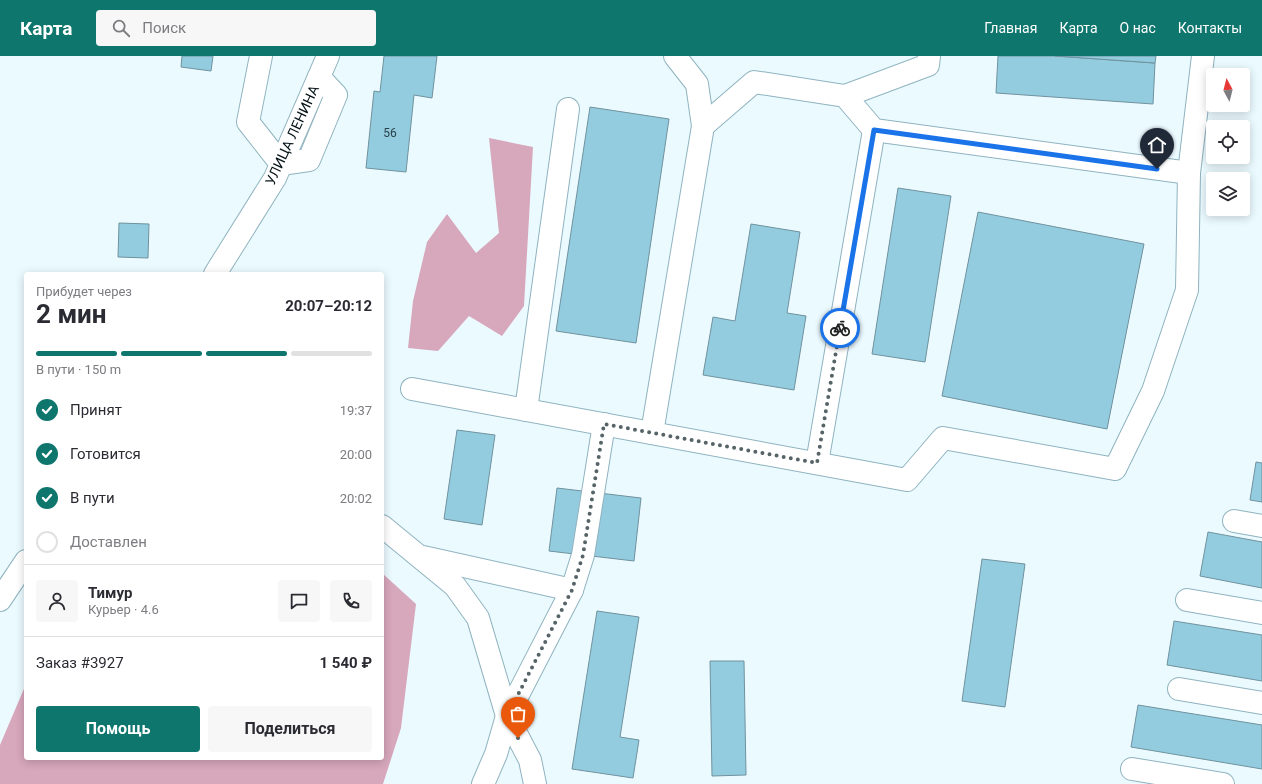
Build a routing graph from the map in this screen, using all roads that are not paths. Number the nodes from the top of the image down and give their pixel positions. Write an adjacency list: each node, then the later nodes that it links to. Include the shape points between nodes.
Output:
1 (260, 56): 10 (street, via 248,122)
2 (328, 56): 10 (street, УЛИЦА ЛЕНИНА)
3 (675, 56): 8 (street, via 697,84)
4 (929, 56): 6 (street, via 928,65)
5 (1203, 56): 11 (street)
6 (845, 96): 8 (street, via 754,82); 9 (street)
7 (568, 109): 14 (street)
8 (703, 126): 16 (street)
9 (874, 130): 11 (street); 17 (street)
10 (281, 164): 12 (street, УЛИЦА ЛЕНИНА, via 275,178)
11 (1189, 173): 17 (street, via 1187,290 1153,390 1115,470 943,438 907,480)
12 (216, 272)
13 (412, 390): 14 (street)
14 (526, 410): 15 (street)
15 (604, 424): 16 (street); 23 (street, via 583,555)
16 (652, 433): 17 (street)
17 (817, 463)
18 (1234, 521): 19 (street)
19 (1262, 526)
20 (384, 528): 21 (street)
21 (418, 556): 23 (street); 29 (street, via 455,586 478,618)
22 (24, 564): 24 (street)
23 (572, 590): 29 (street)
24 (0, 600)
25 (1187, 600): 26 (street)
26 (1262, 613)
27 (1179, 689): 28 (street)
28 (1262, 703)
29 (507, 716): 31 (street, via 496,754); 32 (street, via 530,760)
30 (1132, 769): 33 (street)
31 (483, 784)
32 (535, 784)
33 (1223, 784)

